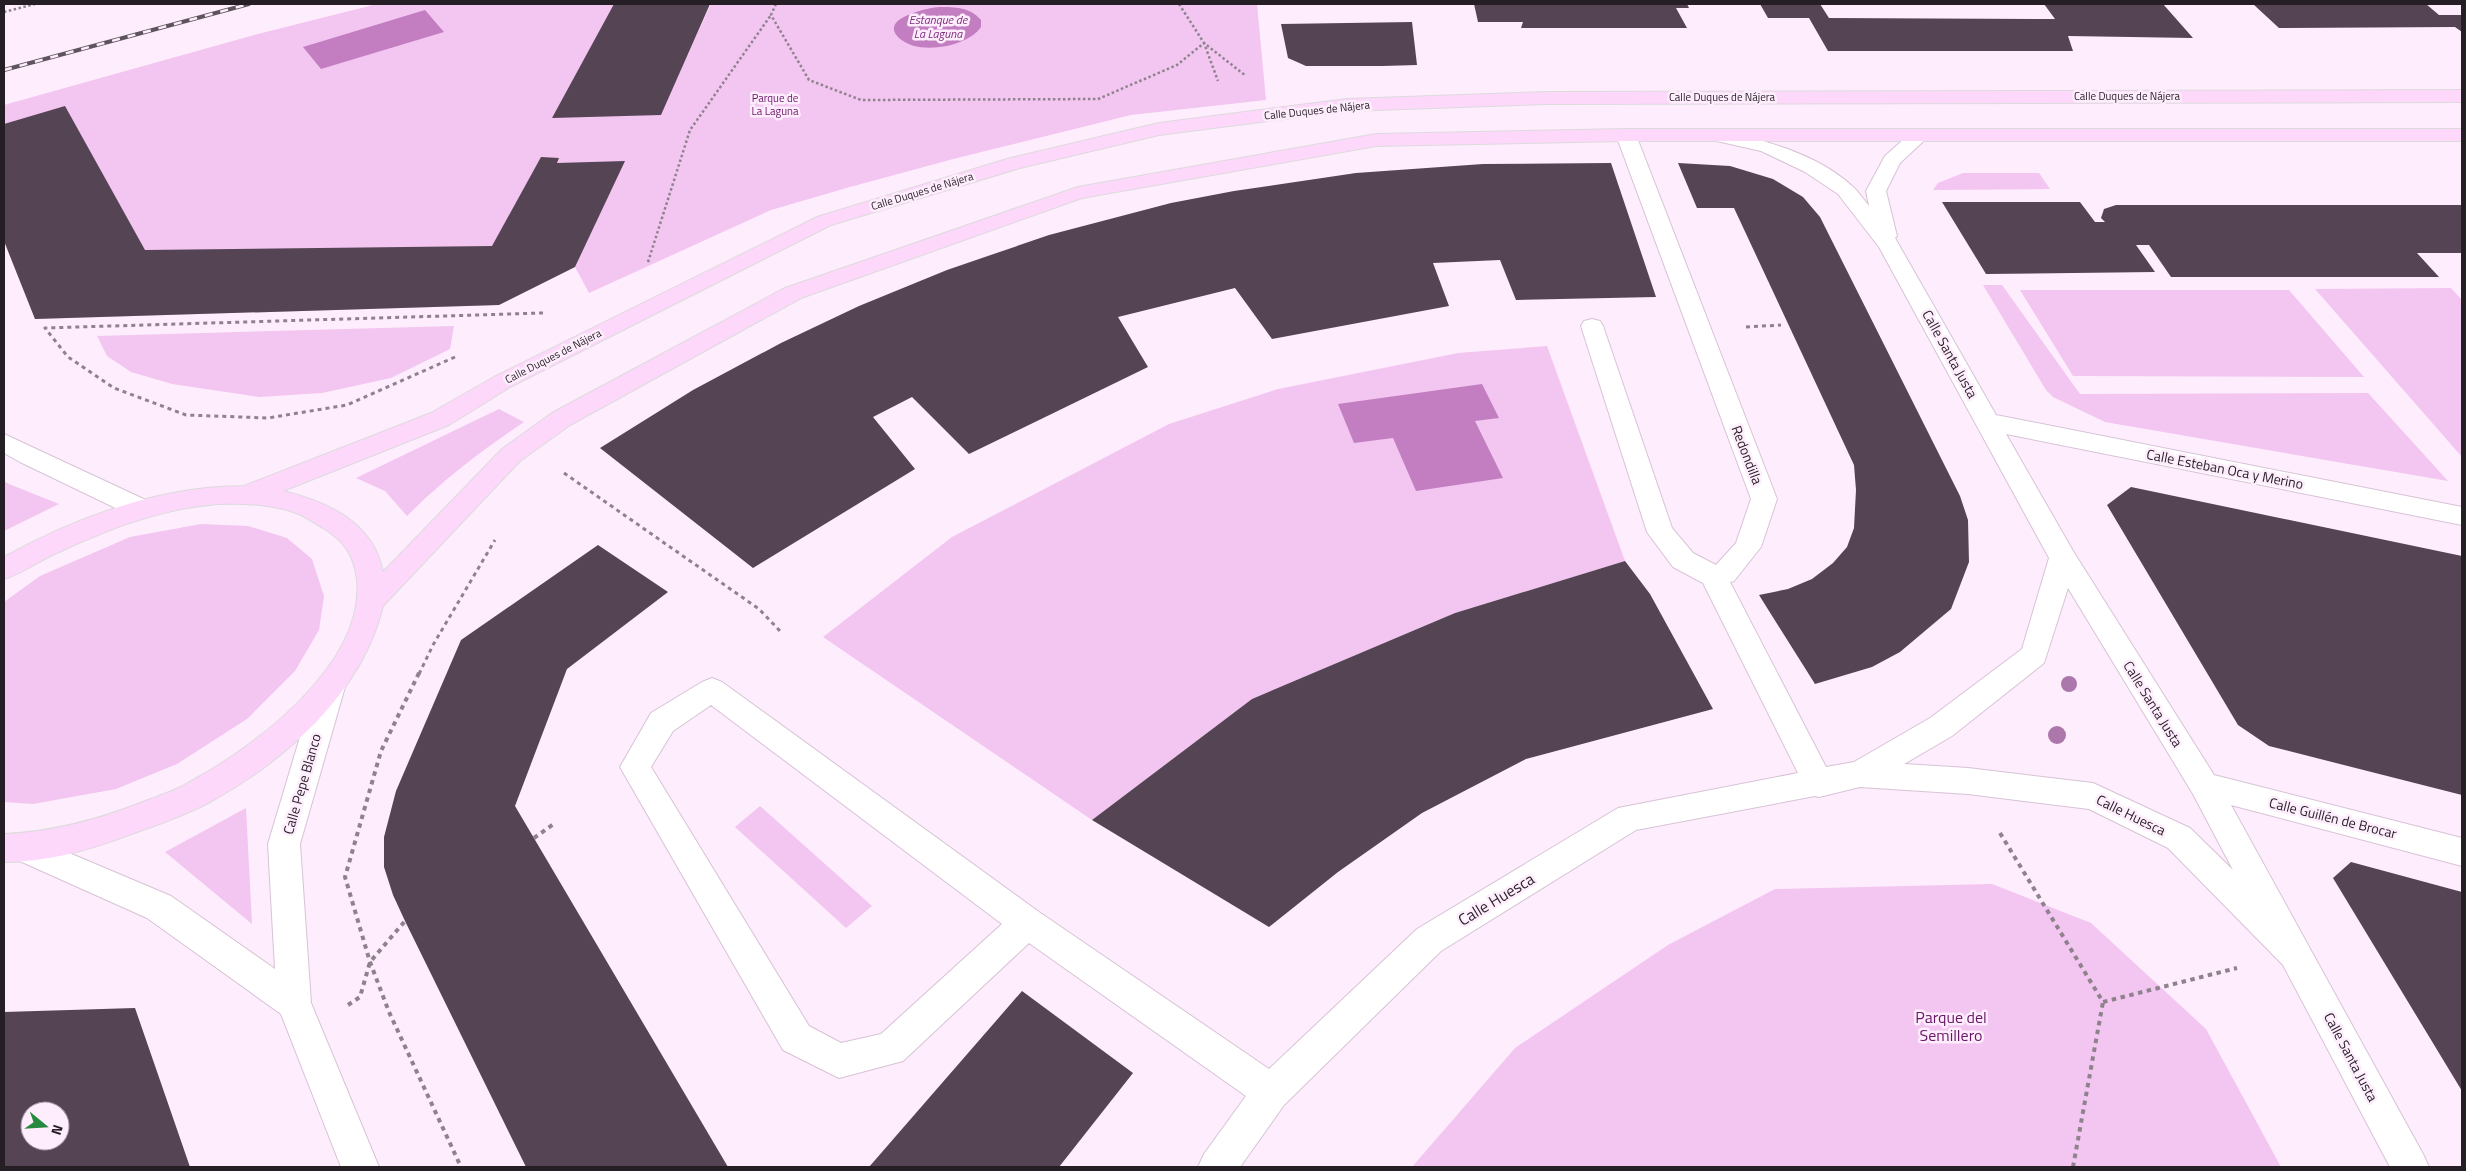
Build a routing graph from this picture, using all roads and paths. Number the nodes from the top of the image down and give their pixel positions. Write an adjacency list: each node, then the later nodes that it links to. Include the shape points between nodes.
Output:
1 (35, 4): 4 (path)
2 (776, 4): 5 (path)
3 (1180, 4): 6 (path)
4 (4, 12)
5 (771, 15): 6 (path, via 809,80 861,100 1098,99 1177,65); 14 (path, via 690,130)
6 (1204, 43): 7 (path)
7 (1248, 77)
8 (2462, 96): 21 (main road, Calle Duques de Nájera, via 1548,98 1347,105 1158,129 1014,163 824,221 502,382 440,419)
9 (1626, 134): 10 (main road); 27 (street, Redondilla, via 1764,499 1748,547 1724,574); 28 (main road, via 1376,140 1078,192 794,294 561,418 511,455)
10 (1715, 135): 11 (main road); 13 (street, Calle Santa Justa, via 1767,147 1812,168 1845,190)
11 (1920, 135): 12 (main road); 13 (street, Calle Santa Justa, via 1892,160 1876,191)
12 (2462, 135)
13 (1889, 245): 18 (street, Calle Santa Justa)
14 (647, 265)
15 (539, 317): 17 (path, via 548,313 46,328 68,357 114,388 186,415 268,418 347,405)
16 (1592, 326): 27 (street, via 1660,532 1683,560)
17 (459, 355)
18 (1988, 422): 23 (street, Calle Esteban Oca y Merino); 25 (street, Calle Santa Justa)
19 (4, 442): 22 (street)
20 (557, 468): 29 (path, via 759,609)
21 (248, 495): 22 (main road, via 197,498); 28 (main road, via 292,501 328,516 355,538 369,567)
22 (141, 508): 26 (main road, via 88,526 35,550)
23 (2462, 516)
24 (498, 536): 42 (path, via 433,645 381,751 345,877)
25 (2063, 558): 31 (street, Calle Huesca, via 2034,656 1942,727); 34 (street, Calle Santa Justa)
26 (4, 569)
27 (1713, 576): 33 (street)
28 (370, 602): 30 (main road, via 364,629 350,658)
29 (781, 632)
30 (330, 687): 37 (main road, via 274,743 199,792 112,829); 44 (street, Calle Pepe Blanco, via 284,844)
31 (1860, 774): 32 (street, Calle Huesca); 33 (street, Calle Huesca)
32 (1968, 781): 41 (street, Calle Huesca, via 2093,796 2178,838); 43 (path)
33 (1819, 784): 45 (street, Calle Huesca, via 1629,818 1429,940)
34 (2204, 785): 38 (street, Calle Guillén de Brocar); 41 (street, Calle Santa Justa)
35 (555, 824): 36 (path)
36 (534, 838)
37 (14, 848): 44 (street, via 160,907)
38 (2462, 852)
39 (405, 921): 42 (path)
40 (1027, 923): 40 (street, via 712,690 662,722 635,768 796,1038 840,1062 890,1049); 45 (street)
41 (2295, 954): 43 (path); 50 (street, Calle Santa Justa)
42 (370, 962): 44 (path, via 360,997); 47 (path, via 389,1012)
43 (2102, 1002): 49 (path)
44 (301, 1019): 46 (street, Calle Pepe Blanco)
45 (1272, 1092): 48 (street, Calle Huesca)
46 (360, 1167)
47 (460, 1167)
48 (1218, 1167)
49 (2073, 1167)
50 (2410, 1167)

